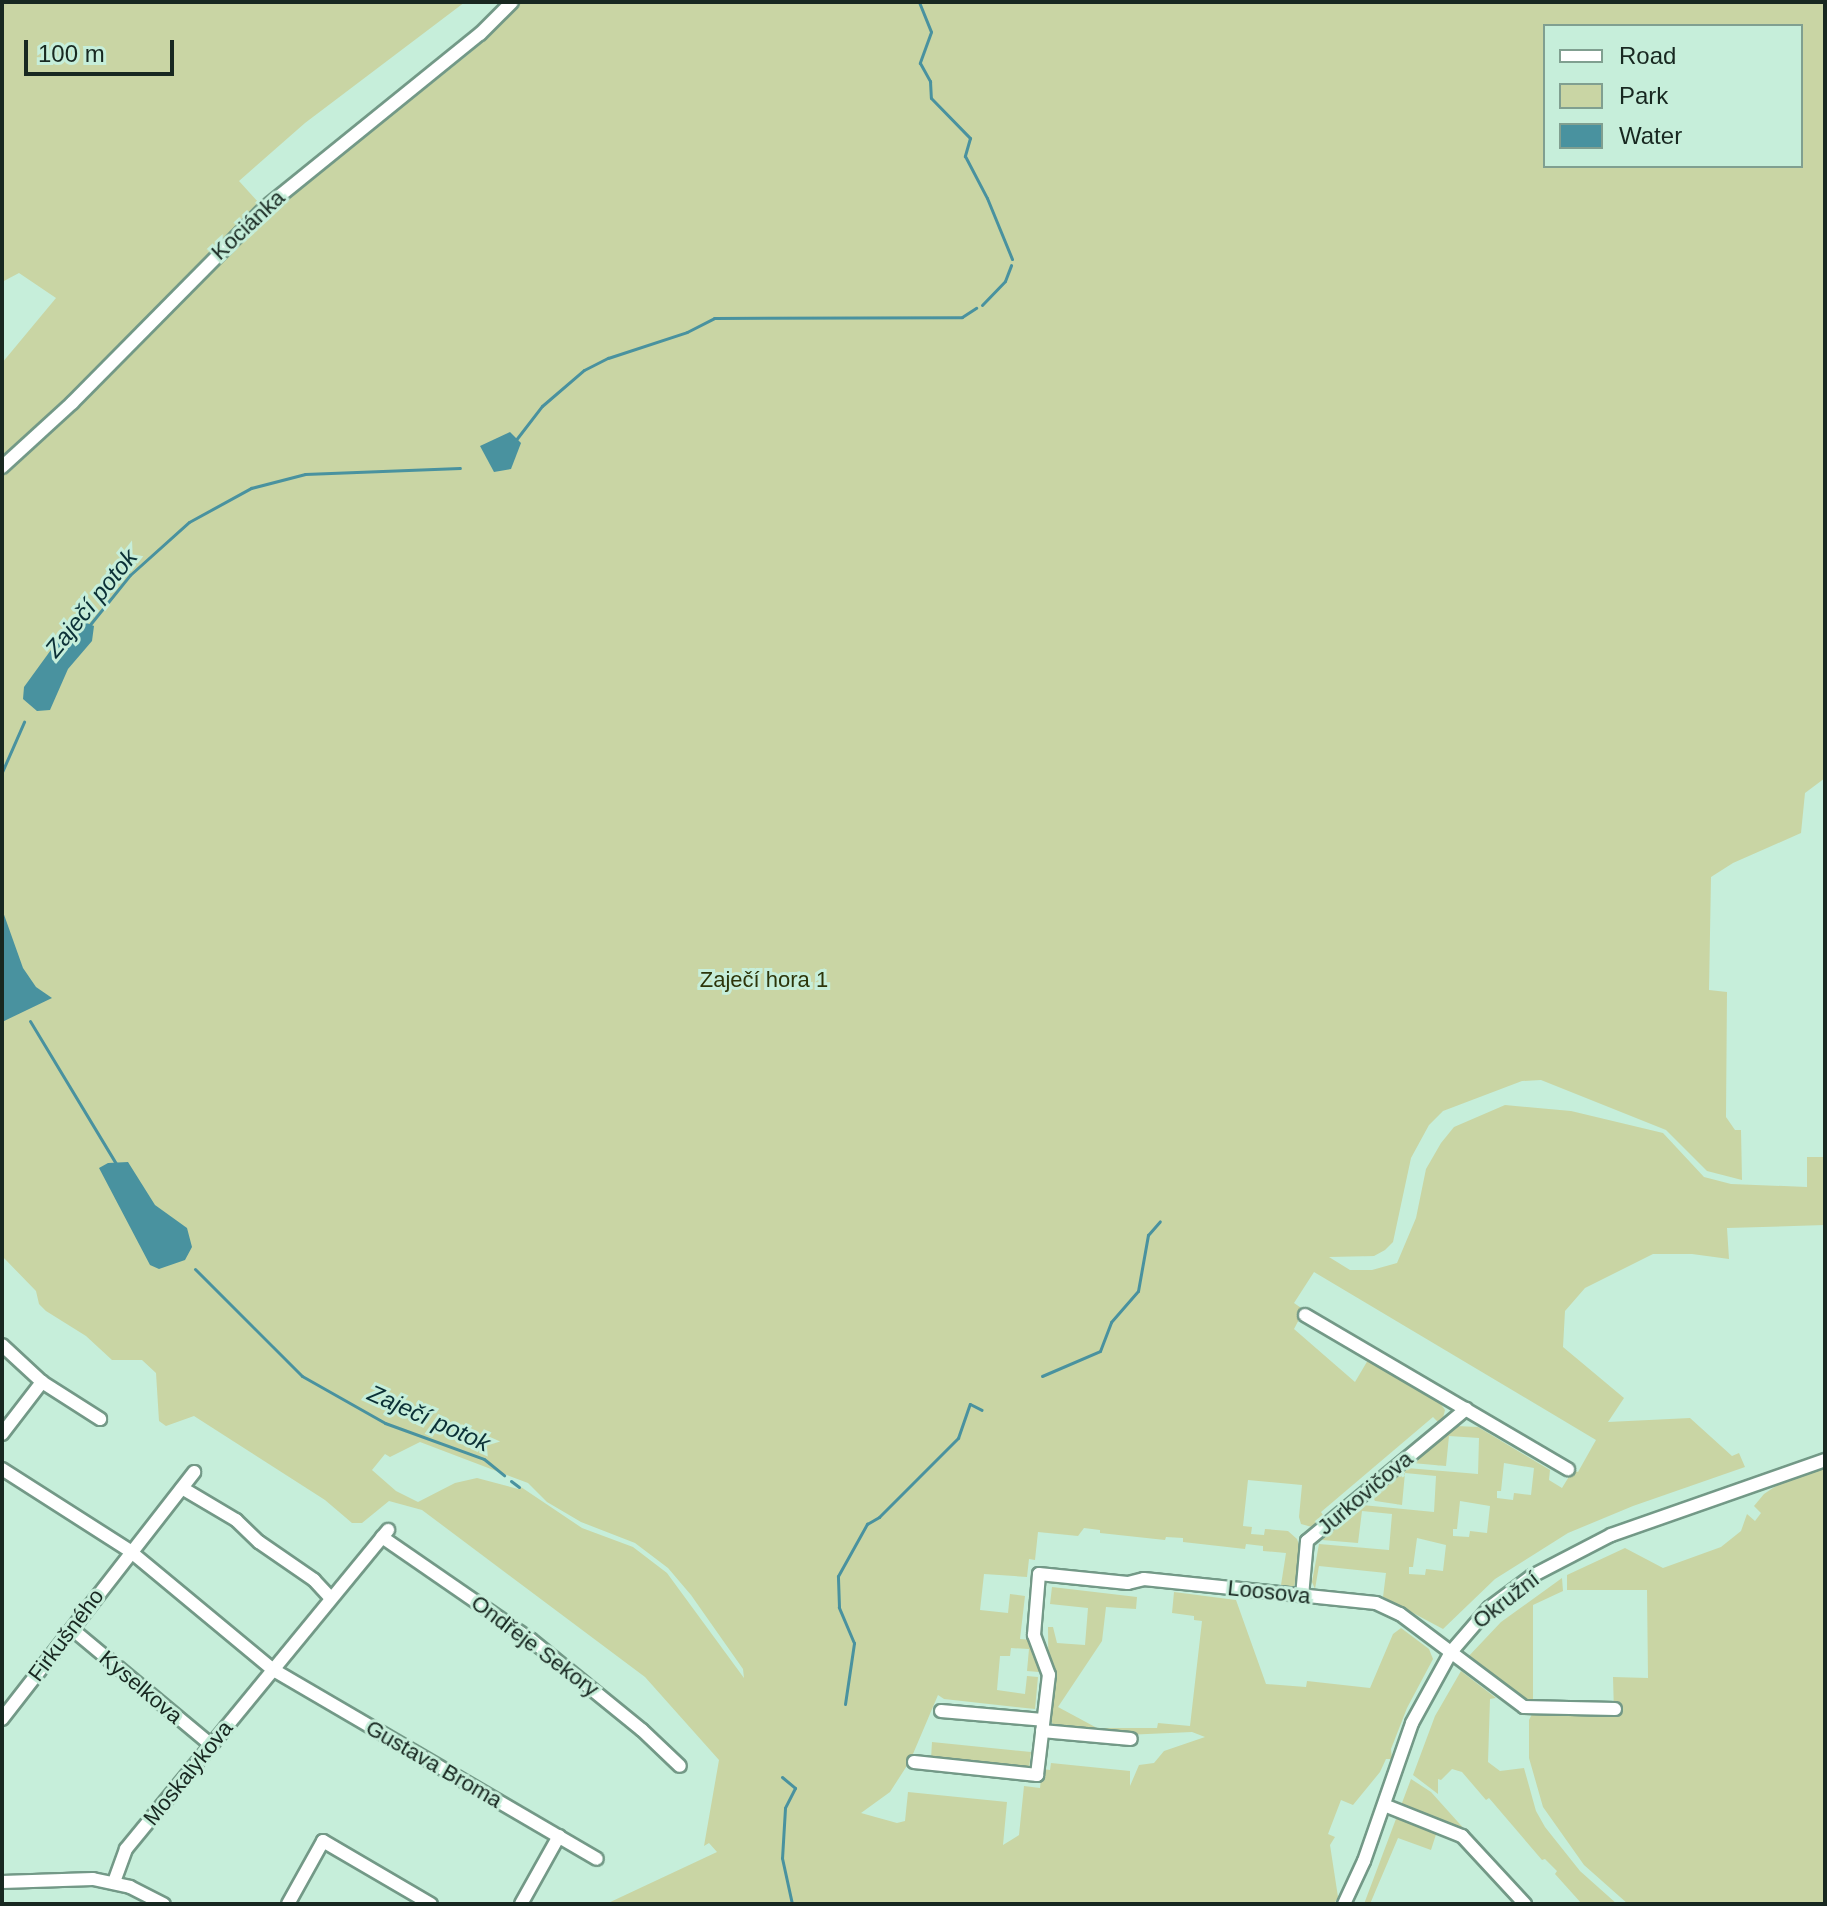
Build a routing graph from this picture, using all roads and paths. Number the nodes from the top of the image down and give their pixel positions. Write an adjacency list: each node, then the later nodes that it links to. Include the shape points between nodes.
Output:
1 (512, 2): 2 (street, Kociánka, via 480,34 266,207)
2 (2, 467)
3 (1305, 1315): 6 (street)
4 (2, 1345): 5 (street)
5 (42, 1382): 7 (street); 8 (street)
6 (1466, 1409): 11 (street); 15 (street, Jurkovičova, via 1307,1541)
7 (100, 1419)
8 (2, 1434)
9 (1825, 1460): 18 (street, Okružní, via 1652,1519 1573,1553 1515,1587 1467,1630)
10 (2, 1469): 14 (street, Gustava Broma)
11 (1568, 1469)
12 (194, 1472): 13 (street)
13 (182, 1488): 14 (street); 16 (street, via 236,1520)
14 (130, 1551): 17 (street, Firkušného); 19 (street, Gustava Broma)
15 (1302, 1596): 18 (street, Loosova, via 1376,1603); 23 (street, Loosova, via 1039,1574 1034,1635 1049,1675)
16 (331, 1598): 19 (street); 27 (street, Ondřeje Sekory, via 385,1534 530,1639)
17 (72, 1629): 22 (street, Firkušného); 25 (street, Kyselkova)
18 (1451, 1652): 20 (street, Loosova, via 1524,1707); 28 (street, Okružní, via 1412,1723)
19 (272, 1669): 25 (street, Moskalykova); 29 (street, Gustava Broma)
20 (1615, 1709)
21 (941, 1711): 23 (street)
22 (2, 1719)
23 (1043, 1726): 24 (street); 26 (street, Loosova, via 1037,1775)
24 (1131, 1739)
25 (211, 1745): 32 (street, Moskalykova, via 126,1849)
26 (914, 1762)
27 (680, 1766)
28 (1384, 1805): 37 (street, Okružní); 38 (street, via 1462,1836)
29 (559, 1836): 30 (street, Gustava Broma); 36 (street)
30 (597, 1859)
31 (2, 1882): 32 (street, via 78,1877)
32 (114, 1882): 33 (street)
33 (164, 1904)
34 (288, 1904): 35 (street, via 323,1841)
35 (431, 1904)
36 (521, 1904)
37 (1344, 1904)
38 (1525, 1904)

